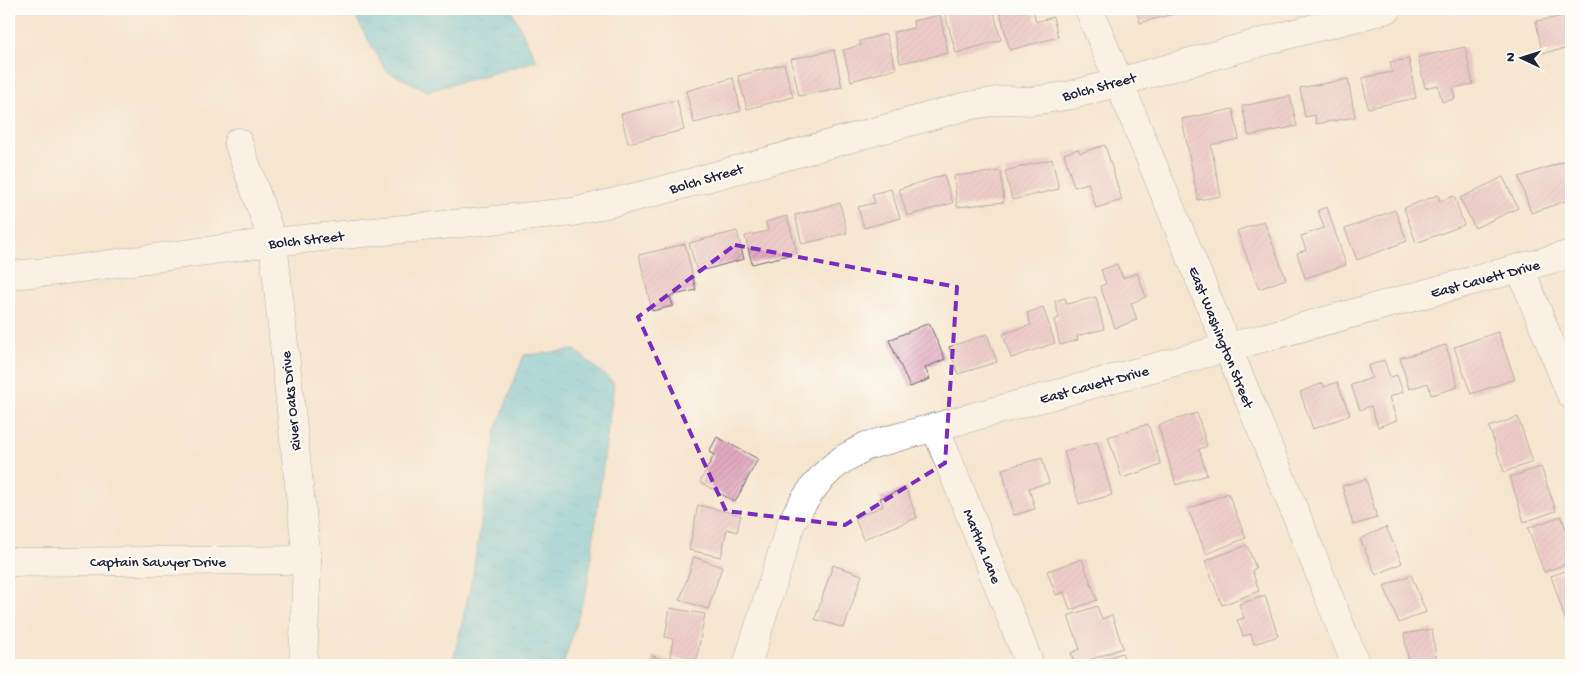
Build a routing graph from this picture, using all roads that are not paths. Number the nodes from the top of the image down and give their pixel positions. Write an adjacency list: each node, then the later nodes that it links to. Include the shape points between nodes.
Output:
1 (1088, 9): 3 (street, East Washington Street)
2 (1388, 9): 3 (street, Bolch Street)
3 (1118, 81): 5 (street, Bolch Street, via 1072,95 967,106 573,212); 9 (street, East Washington Street)
4 (238, 142): 5 (street, River Oaks Drive)
5 (273, 242): 8 (street, Bolch Street); 12 (street, River Oaks Drive)
6 (1571, 254): 7 (street, East Cavett Drive)
7 (1520, 268): 9 (street, East Cavett Drive); 10 (street)
8 (9, 275)
9 (1227, 348): 11 (street, East Cavett Drive); 17 (street, East Washington Street)
10 (1571, 394)
11 (935, 427): 15 (street, East Cavett Drive, via 866,446 842,460 817,483 790,524); 16 (street, Martha Lane)
12 (307, 560): 13 (street, Captain Sawyer Drive); 14 (street, River Oaks Drive)
13 (9, 562)
14 (303, 665)
15 (747, 665)
16 (1030, 665)
17 (1356, 665)

